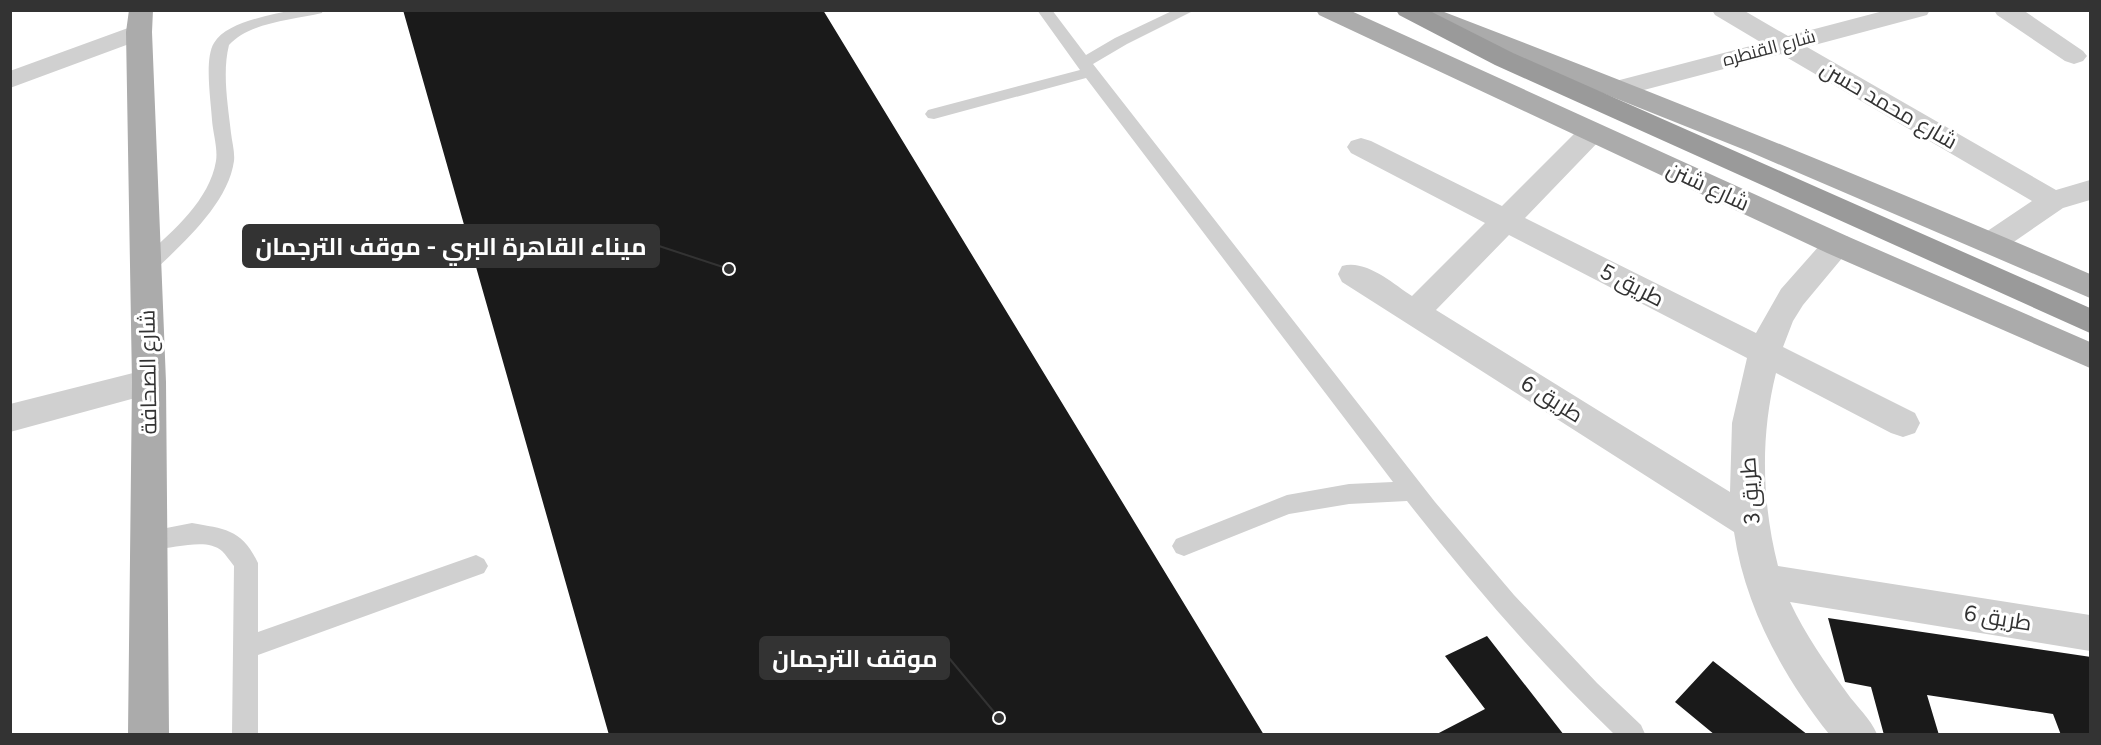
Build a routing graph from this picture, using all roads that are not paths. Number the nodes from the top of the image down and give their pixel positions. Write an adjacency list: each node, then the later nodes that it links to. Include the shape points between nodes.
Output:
1 (316, 10): 24 (lane, via 252,26 236,32 222,44 218,60 225,160 221,174 201,212)
2 (1044, 10): 13 (lane)
3 (1188, 10): 13 (lane, via 1121,41)
4 (1328, 10): 17 (main road, شارع شنن)
5 (1408, 10): 28 (highway, via 1504,59)
6 (1416, 10): 15 (main road)
7 (1724, 10): 11 (street, شارع محمد حسن)
8 (1918, 10): 11 (street, شارع القنطره)
9 (2006, 10): 12 (street)
10 (140, 21): 14 (street); 24 (main road, شارع الصحافة)
11 (1783, 44): 15 (street, شارع القنطره); 20 (street, شارع محمد حسن)
12 (2074, 56)
13 (1087, 68): 16 (lane); 34 (lane)
14 (10, 80)
15 (1622, 88): 22 (main road)
16 (934, 114)
17 (1592, 132): 21 (street); 23 (main road, شارع شنن)
18 (1361, 147): 21 (street, طريق 5)
19 (2091, 190): 20 (street)
20 (2053, 201): 22 (street)
21 (1505, 220): 27 (street); 29 (street, طريق 5)
22 (1991, 243): 26 (main road)
23 (1838, 246): 29 (street, طريق 3, via 1802,284 1773,331); 30 (main road, شارع شنن)
24 (146, 267): 31 (main road, شارع الصحافة)
25 (1353, 274): 27 (street, طريق 6)
26 (2091, 287)
27 (1414, 313): 35 (street, طريق 6)
28 (2091, 321)
29 (1765, 353): 33 (street, طريق 5); 35 (street, طريق 3, via 1755,386 1746,450)
30 (2091, 356)
31 (149, 382): 32 (street); 36 (main road, شارع الصحافة)
32 (10, 418)
33 (1903, 423)
34 (1412, 491): 37 (lane, via 1349,494 1287,505); 44 (lane, via 1520,620)
35 (1751, 524): 39 (street, طريق 3)
36 (149, 540): 41 (lane, via 192,532 227,540 246,563); 42 (main road, شارع الصحافة)
37 (1184, 546)
38 (476, 566): 41 (lane)
39 (1763, 580): 40 (street, طريق 6); 45 (street, طريق 3, via 1790,644)
40 (2091, 633)
41 (246, 648): 43 (lane)
42 (149, 735)
43 (245, 735)
44 (1632, 735)
45 (1856, 735)

